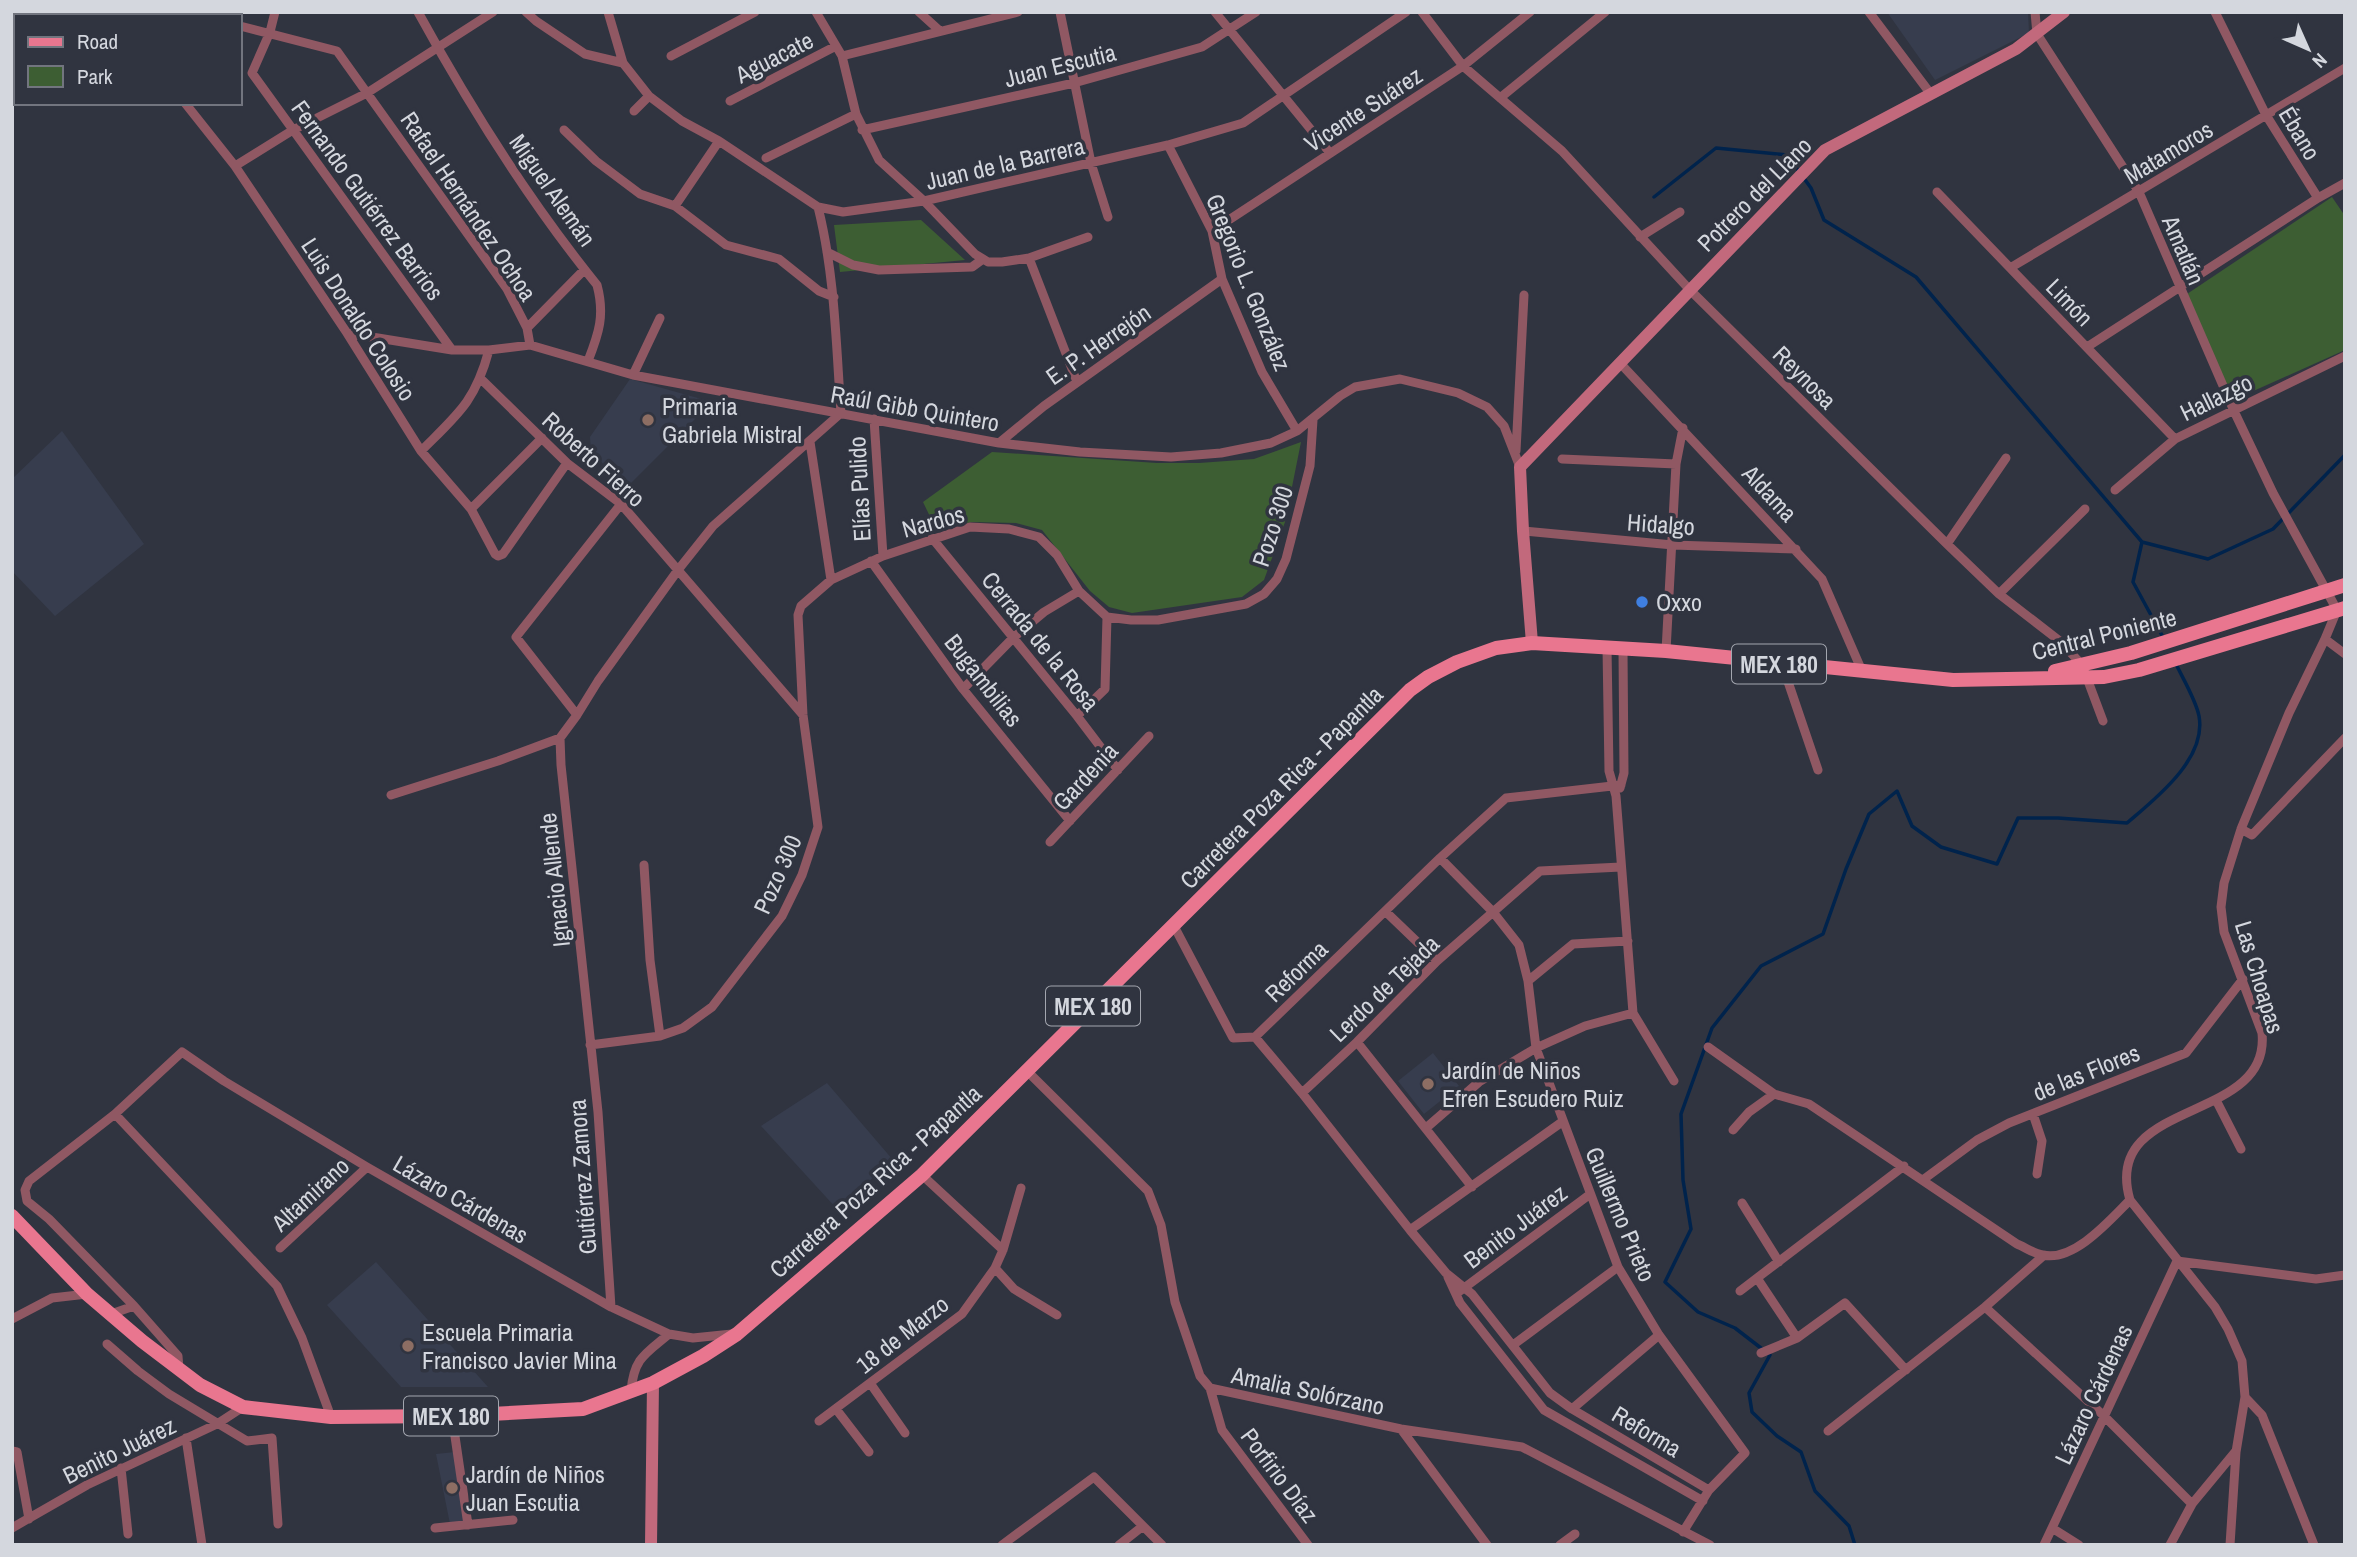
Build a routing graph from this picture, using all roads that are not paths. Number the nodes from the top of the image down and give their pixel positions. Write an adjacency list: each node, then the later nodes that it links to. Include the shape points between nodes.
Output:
1 (275, 12): 24 (street)
2 (418, 12): 27 (street, Miguel Alemán)
3 (493, 12): 27 (street)
4 (526, 12): 30 (street, via 585,54)
5 (608, 12): 30 (street)
6 (755, 12): 28 (street)
7 (816, 12): 26 (street)
8 (919, 12): 22 (street)
9 (1018, 12): 22 (street)
10 (1060, 12): 33 (street)
11 (1215, 12): 23 (street)
12 (1256, 12): 23 (street, Juan Escutia)
13 (1406, 12): 36 (street, Juan de la Barrera)
14 (1422, 12): 31 (street, Reynosa)
15 (1530, 12): 31 (street, Vicente Suárez)
16 (1605, 12): 38 (street)
17 (1868, 12): 35 (street)
18 (2035, 12): 25 (street)
19 (2064, 12): 25 (street, Potrero del Llano)
20 (2215, 12): 43 (street, Ébano)
21 (242, 26): 24 (street)
22 (940, 31): 29 (street)
23 (1230, 31): 33 (street, Juan Escutia, via 1202,47); 36 (street)
24 (270, 32): 34 (street, via 337,51); 44 (street, Fernando Gutiérrez Barrios, via 252,73)
25 (2037, 34): 35 (street, Potrero del Llano); 55 (street, Amatlán)
26 (836, 46): 29 (street); 39 (street, Aguacate)
27 (438, 49): 34 (street); 69 (street, Miguel Alemán, via 514,172)
28 (671, 56)
29 (842, 57): 42 (street)
30 (623, 63): 37 (street, Juan de la Barrera)
31 (1463, 66): 38 (street, Reynosa); 49 (street, Vicente Suárez)
32 (2345, 68): 43 (street, Matamoros)
33 (1074, 83): 46 (street, Juan Escutia); 51 (street)
34 (367, 93): 44 (street); 76 (street, Rafael Hernández Ochoa, via 507,289)
35 (1930, 93): 72 (street, Potrero del Llano, via 1825,150)
36 (1283, 95): 48 (street, Juan de la Barrera, via 1243,123); 49 (street)
37 (649, 96): 41 (street); 47 (street, Juan de la Barrera)
38 (1500, 97): 64 (street, Reynosa, via 1562,151)
39 (730, 101)
40 (188, 105): 52 (street, Luis Donaldo Colosio)
41 (634, 111)
42 (856, 114): 46 (street); 50 (street)
43 (2266, 115): 55 (street, Matamoros); 56 (street, Ébano)
44 (293, 130): 52 (street); 80 (street, Fernando Gutiérrez Barrios)
45 (564, 130): 58 (street, via 640,194)
46 (862, 130): 57 (street, via 879,160)
47 (719, 141): 58 (street); 59 (street, Juan de la Barrera)
48 (1168, 145): 51 (street, Juan de la Barrera); 62 (street, Gregorio L. González)
49 (1330, 153): 62 (street, Vicente Suárez)
50 (766, 158)
51 (1091, 163): 57 (street, Juan de la Barrera); 61 (street)
52 (236, 166): 77 (street, Luis Donaldo Colosio)
53 (2345, 183): 56 (street)
54 (1937, 192): 68 (street, Limón)
55 (2139, 192): 68 (street, Matamoros); 71 (street, Amatlán)
56 (2318, 198): 71 (street)
57 (924, 201): 59 (street, Juan de la Barrera, via 843,212); 67 (street)
58 (675, 206): 74 (street, via 726,245 779,260)
59 (818, 207): 65 (street)
60 (1680, 212): 64 (street)
61 (1108, 217)
62 (1212, 231): 70 (street, Gregorio L. González)
63 (1088, 237): 66 (street)
64 (1640, 237): 72 (street, Reynosa)
65 (827, 252): 67 (street, via 853,265 879,270 972,267); 74 (street)
66 (1029, 258): 67 (street); 87 (street)
67 (982, 259)
68 (2010, 268): 79 (street, Limón)
69 (584, 270): 76 (street); 83 (street, Miguel Alemán, via 597,285 602,306)
70 (1222, 279): 87 (street, E. P. Herrejón); 93 (street, Gregorio L. González, via 1262,372)
71 (2179, 288): 79 (street); 88 (street, Amatlán)
72 (1689, 289): 84 (street, Potrero del Llano); 111 (street, Reynosa)
73 (1524, 295): 99 (street)
74 (834, 297): 89 (street)
75 (660, 318): 85 (street)
76 (527, 328): 78 (street, Rafael Hernández Ochoa)
77 (347, 333): 80 (street); 98 (street, Luis Donaldo Colosio)
78 (530, 345): 81 (street); 83 (street, Raúl Gibb Quintero)
79 (2087, 347): 95 (street, Limón)
80 (452, 350): 81 (street)
81 (489, 350): 86 (street)
82 (2345, 356): 88 (street, Hallazgo)
83 (588, 361): 85 (street, Raúl Gibb Quintero)
84 (1620, 363): 92 (street, Aldama); 104 (street, Potrero del Llano)
85 (634, 375): 89 (street, Raúl Gibb Quintero)
86 (481, 379): 94 (street, Roberto Fierro); 98 (street, via 465,407)
87 (1077, 383): 97 (street, E. P. Herrejón)
88 (2234, 411): 95 (street, Hallazgo); 120 (street, Amatlán)
89 (841, 413): 90 (street, Raúl Gibb Quintero); 96 (street)
90 (874, 419): 97 (street, Raúl Gibb Quintero); 114 (street, Elías Pulido)
91 (1313, 420): 93 (street); 99 (street, via 1355,387 1400,379 1458,393 1486,407 1504,426); 123 (street, Pozo 300, via 1310,466 1286,559 1264,594 1245,604 1158,620)
92 (1682, 428): 103 (street); 113 (street, Aldama)
93 (1297, 431): 97 (street, Raúl Gibb Quintero, via 1271,443 1234,451 1171,457)
94 (542, 438): 102 (street, Roberto Fierro); 107 (street)
95 (2175, 439): 105 (street, Hallazgo)
96 (810, 442): 116 (street, via 713,526); 117 (street)
97 (999, 443)
98 (421, 451): 107 (street, Luis Donaldo Colosio)
99 (1516, 453): 104 (street)
100 (1562, 458): 103 (street)
101 (2006, 458): 111 (street)
102 (567, 463): 106 (street, Roberto Fierro); 107 (street, Luis Donaldo Colosio, via 503,554 495,554)
103 (1676, 464): 112 (street)
104 (1520, 467): 109 (street)
105 (2115, 489)
106 (621, 504): 116 (street, Roberto Fierro); 136 (street, via 516,637)
107 (471, 509)
108 (2085, 509): 121 (street)
109 (1522, 531): 112 (street, Hidalgo); 126 (street)
110 (932, 538): 114 (street, Nardos); 119 (street, Nardos, via 970,527 1009,529 1039,537 1058,555); 124 (street, Cerrada de la Rosa)
111 (1947, 544): 121 (street, Reynosa)
112 (1673, 545): 113 (street, Hidalgo); 129 (street)
113 (1796, 549): 132 (street, Aldama, via 1822,579)
114 (883, 556): 115 (street, Nardos)
115 (871, 561): 117 (street, Pozo 300); 135 (street, Bugambilias)
116 (678, 570): 136 (street); 137 (street, Roberto Fierro)
117 (831, 580): 137 (street, Pozo 300, via 801,606 798,615)
118 (2345, 585): 120 (main road, Central Poniente / MEX 180)
119 (1079, 591): 123 (street); 124 (street)
120 (2325, 591): 122 (street); 133 (main road, Central Poniente / MEX 180)
121 (1999, 594): 133 (street, Reynosa, via 2061,642)
122 (2341, 609): 125 (street, Las Choapas); 133 (main road, Central Poniente / MEX 180, via 2139,670)
123 (1107, 617): 138 (street, via 1105,689)
124 (1013, 638): 135 (street); 138 (street, Cerrada de la Rosa)
125 (2325, 639): 130 (street); 150 (street, Las Choapas)
126 (1532, 643): 127 (main road, Carretera Poza Rica - Papantla / MEX 180); 157 (main road, Carretera Poza Rica - Papantla / MEX 180, via 1496,648 1457,662 1410,690)
127 (1607, 648): 128 (main road, Carretera Poza Rica - Papantla / MEX 180); 140 (street)
128 (1623, 650): 129 (main road, Carretera Poza Rica - Papantla / MEX 180); 141 (street)
129 (1666, 652): 131 (main road, Carretera Poza Rica - Papantla / MEX 180)
130 (2345, 654)
131 (1782, 664): 132 (main road, Carretera Poza Rica - Papantla / MEX 180); 146 (street)
132 (1862, 671): 134 (main road, Carretera Poza Rica - Papantla / MEX 180, via 1953,680)
133 (2085, 671): 134 (main road, Central Poniente / MEX 180); 139 (street)
134 (2026, 677)
135 (963, 689): 149 (street, Bugambilias)
136 (577, 715): 143 (street)
137 (803, 715): 163 (street, Pozo 300, via 818,827 803,876 782,916 712,1007 683,1028)
138 (1077, 716): 145 (street, Cerrada de la Rosa)
139 (2103, 721)
140 (1608, 723): 141 (street); 147 (street, via 1609,771)
141 (1624, 723): 147 (street, via 1624,773)
142 (1149, 736): 145 (street, Gardenia)
143 (560, 738): 148 (street); 166 (street, Ignacio Allende)
144 (2345, 738): 150 (street, via 2252,835)
145 (1118, 770): 149 (street, Gardenia)
146 (1818, 770)
147 (1617, 785): 152 (street, Reforma, via 1506,798); 154 (street)
148 (391, 795)
149 (1070, 821): 151 (street, Gardenia)
150 (2241, 829): 160 (street, Las Choapas, via 2221,907 2224,932)
151 (1050, 842)
152 (1440, 858): 155 (street, Reforma); 156 (street, Guillermo Prieto)
153 (644, 865): 163 (street)
154 (1621, 867): 156 (street, Lerdo de Tejada, via 1540,872); 158 (street)
155 (1385, 911): 159 (street); 164 (street, Reforma)
156 (1493, 912): 159 (street, Lerdo de Tejada); 161 (street, Guillermo Prieto, via 1519,945)
157 (1174, 926): 164 (street, via 1233,1038); 169 (main road, Carretera Poza Rica - Papantla / MEX 180)
158 (1628, 941): 161 (street, via 1573,944); 162 (street)
159 (1437, 961): 165 (street, Lerdo de Tejada)
160 (2243, 979): 173 (street, Las Choapas, via 2262,1033 2261,1051 2248,1077); 175 (street, de las Flores, via 2186,1053)
161 (1528, 981): 168 (street, Guillermo Prieto)
162 (1633, 1013): 168 (street, via 1585,1026); 170 (street)
163 (660, 1036): 166 (street, Pozo 300)
164 (1255, 1037): 171 (street, Reforma)
165 (1357, 1042): 171 (street, Lerdo de Tejada); 177 (street)
166 (590, 1045): 207 (street, Gutiérrez Zamora)
167 (1708, 1047): 172 (street)
168 (1536, 1048): 176 (street, Guillermo Prieto); 177 (street, via 1479,1082)
169 (1027, 1071): 183 (main road, Carretera Poza Rica - Papantla / MEX 180); 223 (street, Amalia Solórzano, via 1148,1191 1161,1225 1175,1302 1200,1376)
170 (1674, 1081)
171 (1302, 1093): 191 (street, Reforma)
172 (1774, 1094): 178 (street); 180 (street, via 1809,1104)
173 (2216, 1100): 179 (street); 188 (street, Las Choapas, via 2164,1124 2140,1141 2127,1163)
174 (116, 1114): 181 (street, Lázaro Cárdenas, via 182,1052); 206 (street, via 29,1181 25,1190 27,1202); 229 (street, via 276,1286 302,1338)
175 (2033, 1114): 182 (street, via 2042,1141); 184 (street, de las Flores, via 1977,1140)
176 (1562, 1122): 185 (street); 187 (street, Guillermo Prieto)
177 (1426, 1128): 185 (street)
178 (1733, 1130)
179 (2241, 1149)
180 (1904, 1166): 184 (street); 196 (street)
181 (367, 1167): 192 (street, Altamirano); 207 (street, Lázaro Cárdenas)
182 (2037, 1174)
183 (922, 1175): 193 (street); 213 (main road, Carretera Poza Rica - Papantla / MEX 180)
184 (1924, 1179): 194 (street, via 2017,1244)
185 (1472, 1187): 191 (street)
186 (1021, 1188): 193 (street, 18 de Marzo)
187 (1589, 1195): 197 (street, Guillermo Prieto); 202 (street, Benito Juárez)
188 (2130, 1200): 194 (street, via 2094,1237 2063,1254); 195 (street)
189 (1742, 1203): 196 (street)
190 (12, 1216): 204 (main road, Carretera Poza Rica - Papantla / MEX 180)
191 (1410, 1230): 199 (street, Reforma)
192 (280, 1248)
193 (1003, 1250): 198 (street, 18 de Marzo)
194 (2043, 1256): 208 (street)
195 (2177, 1261): 200 (street, via 2316,1279); 225 (street, via 2228,1329 2242,1361); 231 (street, Lázaro Cárdenas)
196 (1779, 1262): 201 (street)
197 (1618, 1267): 214 (street, Guillermo Prieto); 217 (street)
198 (995, 1268): 210 (street, via 1014,1289); 222 (street, 18 de Marzo, via 962,1314)
199 (1446, 1273): 202 (street, Reforma); 205 (street, Reforma)
200 (2345, 1273)
201 (1757, 1278): 203 (street); 215 (street)
202 (1464, 1287): 205 (street, Benito Juárez); 217 (street, Reforma)
203 (1740, 1291)
204 (87, 1294): 209 (main road, Carretera Poza Rica - Papantla / MEX 180); 211 (street, via 52,1298)
205 (1456, 1294): 243 (street, Reforma, via 1544,1410)
206 (134, 1306): 209 (street); 219 (street, via 178,1356)
207 (611, 1307): 212 (street, Lázaro Cárdenas)
208 (1985, 1307): 220 (street); 231 (street)
209 (111, 1314): 219 (main road, Carretera Poza Rica - Papantla / MEX 180)
210 (1057, 1315)
211 (12, 1319)
212 (669, 1334): 213 (street, Lázaro Cárdenas, via 693,1338); 224 (street, via 639,1359)
213 (737, 1334): 221 (main road, Carretera Poza Rica - Papantla / MEX 180)
214 (1659, 1335): 228 (street); 244 (street, Guillermo Prieto, via 1745,1453)
215 (1797, 1338): 218 (street); 220 (street, via 1845,1303)
216 (107, 1344): 233 (street, via 158,1386)
217 (1513, 1345): 228 (street, Reforma, via 1550,1393)
218 (1761, 1353)
219 (179, 1368): 226 (main road, Carretera Poza Rica - Papantla / MEX 180, via 200,1385)
220 (1906, 1370): 235 (street)
221 (653, 1383): 224 (main road, Carretera Poza Rica - Papantla / MEX 180); 259 (street)
222 (870, 1383): 227 (street, 18 de Marzo); 236 (street)
223 (1210, 1388): 234 (street, Amalia Solórzano); 263 (street, Porfirio Díaz, via 1222,1430)
224 (631, 1391): 230 (main road, Carretera Poza Rica - Papantla / MEX 180, via 583,1409)
225 (2245, 1397): 240 (street); 271 (street, via 2262,1415)
226 (243, 1407): 229 (main road, Carretera Poza Rica - Papantla / MEX 180); 233 (street, Benito Juárez)
227 (836, 1409): 232 (street, 18 de Marzo); 239 (street)
228 (1572, 1409): 242 (street, Reforma)
229 (331, 1416): 230 (main road, Carretera Poza Rica - Papantla / MEX 180)
230 (452, 1416): 250 (street)
231 (2103, 1416): 246 (street); 254 (street, Lázaro Cárdenas)
232 (819, 1421)
233 (217, 1423): 237 (street, Benito Juárez); 249 (street, via 247,1441 272,1438)
234 (1401, 1429): 255 (street, Amalia Solórzano, via 1522,1447); 264 (street)
235 (1828, 1431)
236 (905, 1433)
237 (186, 1438): 241 (street, Benito Juárez); 258 (street)
238 (12, 1451): 247 (street, via 17,1452)
239 (869, 1452)
240 (2236, 1452): 246 (street); 270 (street)
241 (121, 1468): 247 (street, Benito Juárez); 256 (street)
242 (1689, 1479): 243 (street); 244 (street, Reforma)
243 (1684, 1490): 245 (street, Reforma)
244 (1709, 1490): 245 (street)
245 (1703, 1501): 255 (street)
246 (2192, 1504): 269 (street)
247 (29, 1519): 252 (street, Benito Juárez)
248 (513, 1520): 250 (street)
249 (278, 1524)
250 (468, 1525): 253 (street)
251 (1143, 1526): 260 (street, via 1094,1477); 261 (street); 262 (street)
252 (12, 1528)
253 (435, 1528)
254 (2052, 1528): 267 (street, Lázaro Cárdenas); 268 (street)
255 (1684, 1532): 266 (street, Amalia Solórzano)
256 (128, 1534)
257 (1575, 1534): 265 (street)
258 (202, 1545)
259 (651, 1545)
260 (1002, 1545)
261 (1119, 1545)
262 (1162, 1545)
263 (1308, 1545)
264 (1487, 1545)
265 (1560, 1545)
266 (1710, 1545)
267 (2044, 1545)
268 (2079, 1545)
269 (2170, 1545)
270 (2230, 1545)
271 (2314, 1545)

